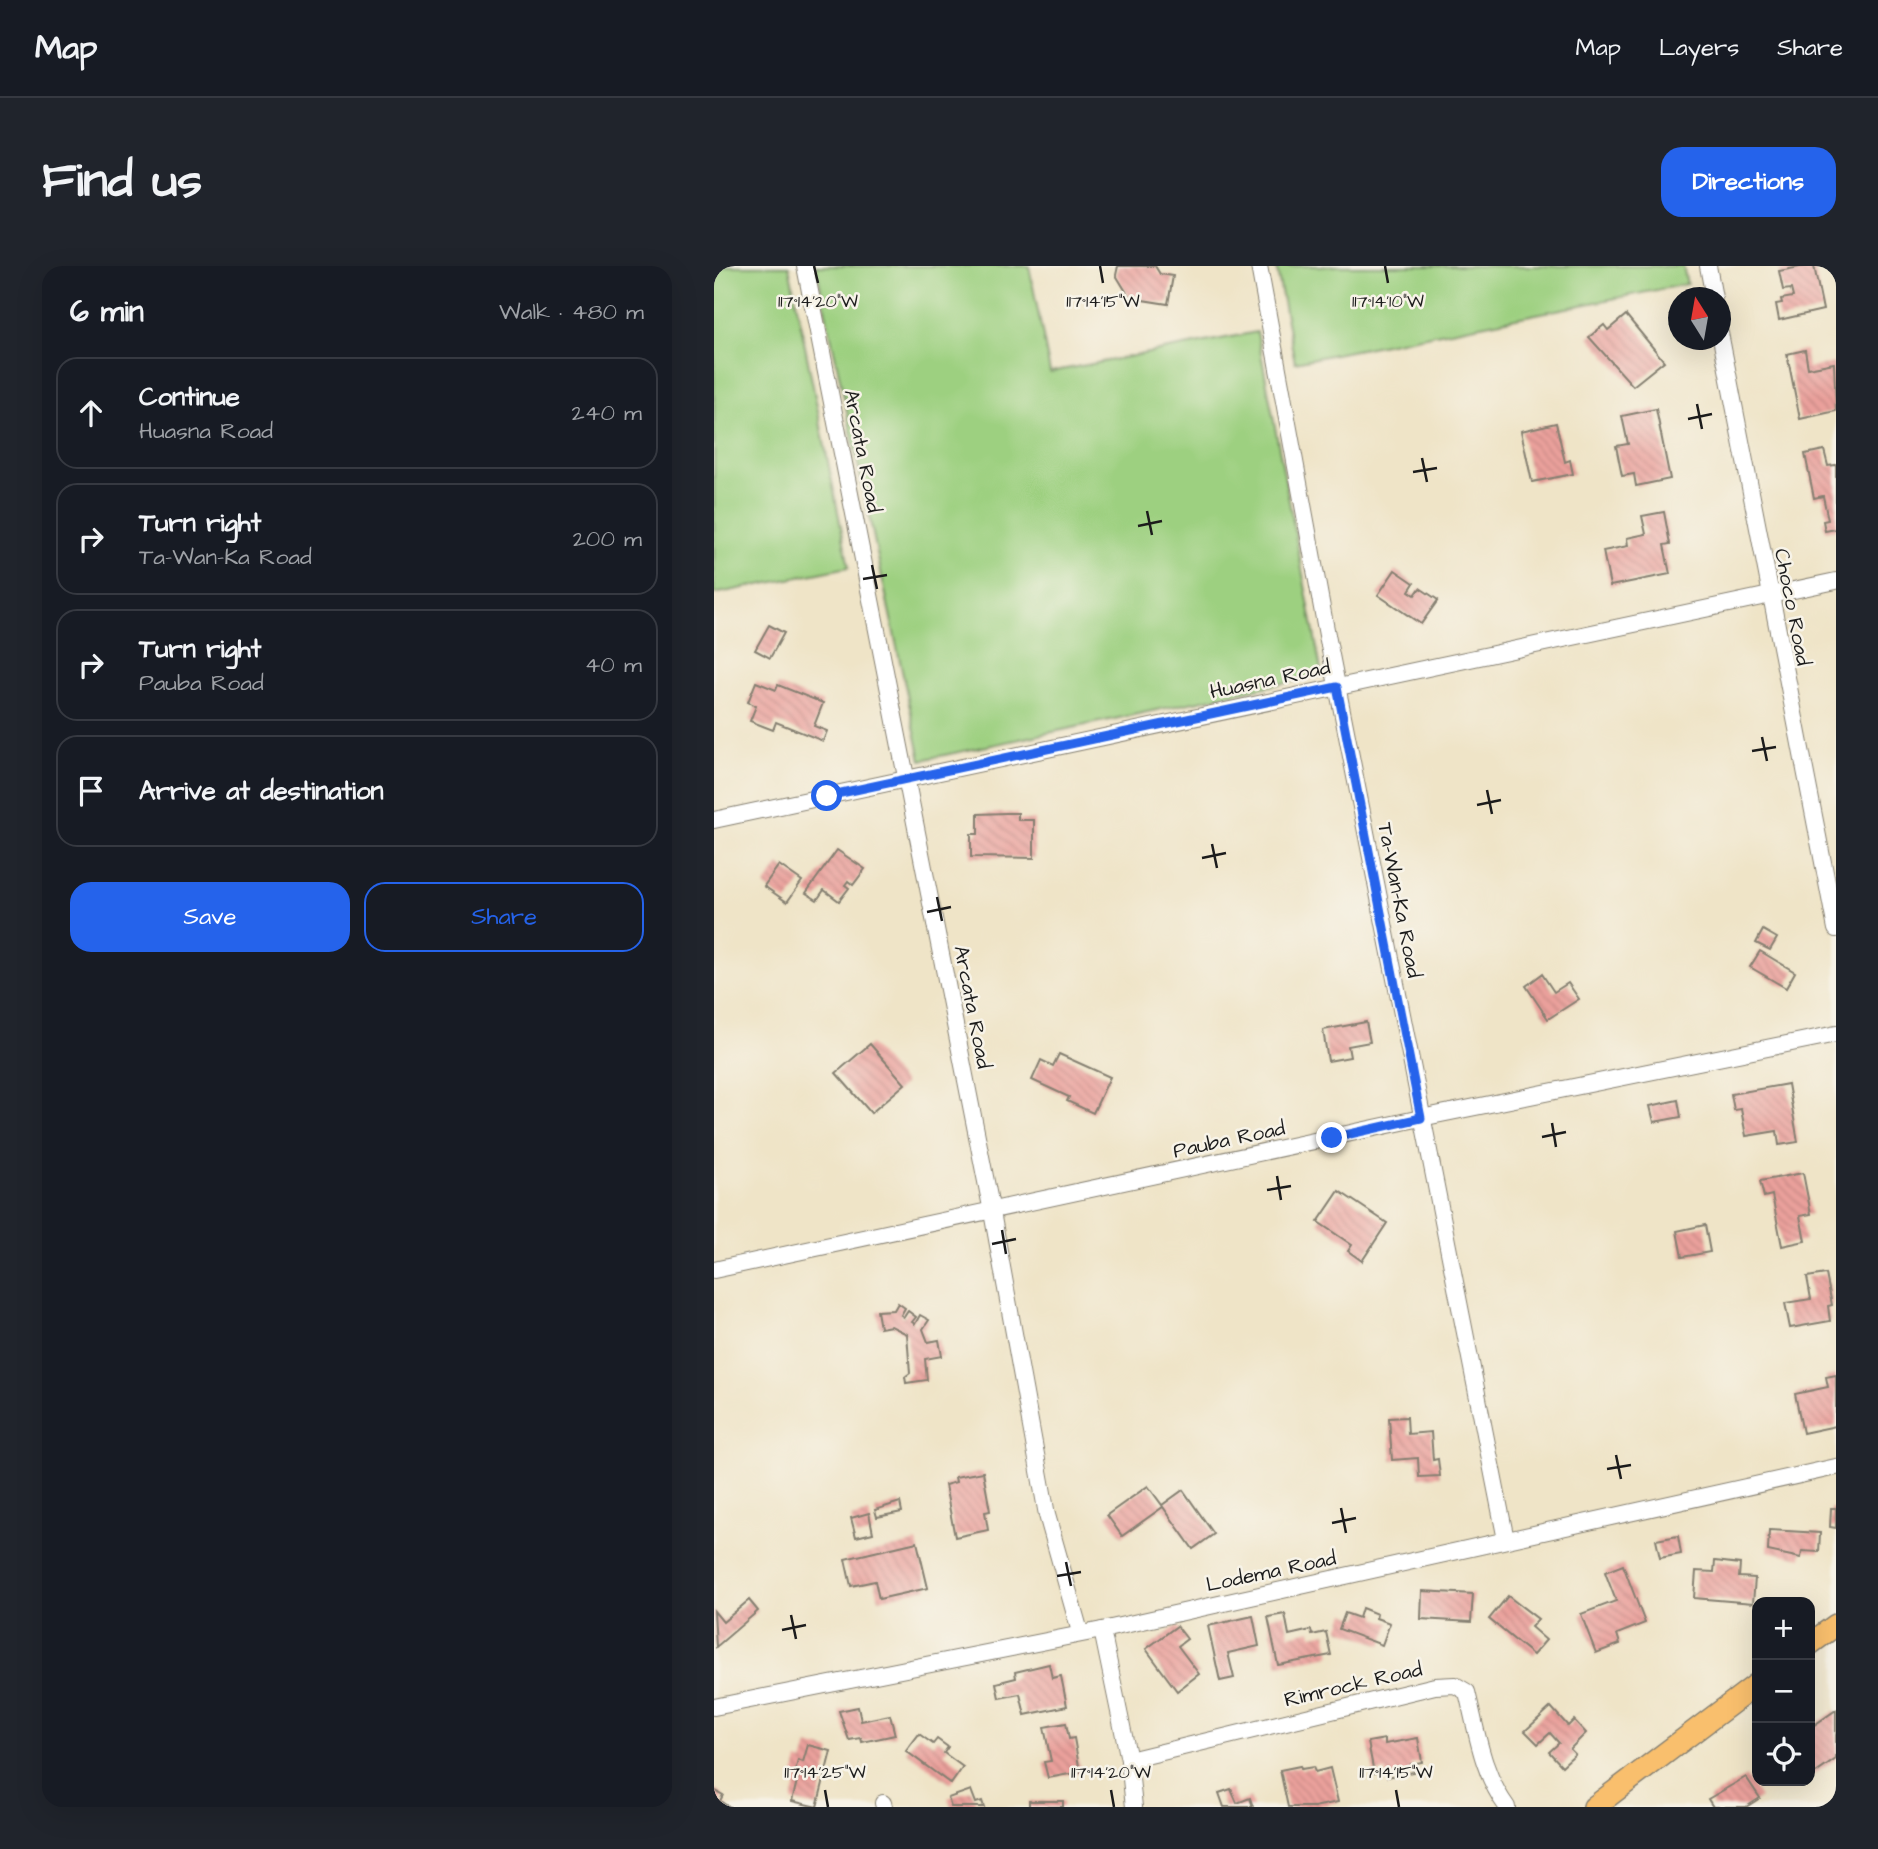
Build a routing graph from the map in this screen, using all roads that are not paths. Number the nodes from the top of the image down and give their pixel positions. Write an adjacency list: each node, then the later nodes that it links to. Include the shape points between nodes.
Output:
1 (805, 266): 9 (street, Arcata Road)
2 (1259, 266): 8 (street, Ta-Wan-Ka Road)
3 (1708, 266): 4 (street)
4 (1712, 287)
5 (1723, 350): 7 (street, Choco Road)
6 (1836, 581): 7 (street, Huasna Road)
7 (1769, 595): 8 (street, Huasna Road); 11 (street, Choco Road)
8 (1337, 687): 9 (street, Huasna Road); 13 (street, Ta-Wan-Ka Road)
9 (907, 779): 10 (street, Huasna Road); 14 (street, Arcata Road)
10 (714, 820)
11 (1836, 929)
12 (1836, 1034): 13 (street, Pauba Road)
13 (1421, 1118): 14 (street, Pauba Road); 17 (street, Ta-Wan-Ka Road)
14 (992, 1212): 15 (street, Pauba Road); 20 (street, Arcata Road, via 1047,1516)
15 (714, 1270)
16 (1836, 1467): 17 (street, Lodema Road)
17 (1506, 1540): 19 (street, Lodema Road)
18 (1836, 1625): 21 (main road)
19 (1102, 1630): 20 (street, Lodema Road); 24 (street)
20 (1080, 1632): 23 (street, Lodema Road)
21 (1815, 1640)
22 (1752, 1688): 27 (main road)
23 (714, 1707)
24 (1129, 1760): 25 (street); 26 (street, Rimrock Road, via 1454,1685 1467,1692 1481,1755 1494,1789)
25 (1134, 1807)
26 (1507, 1807)
27 (1594, 1807)

